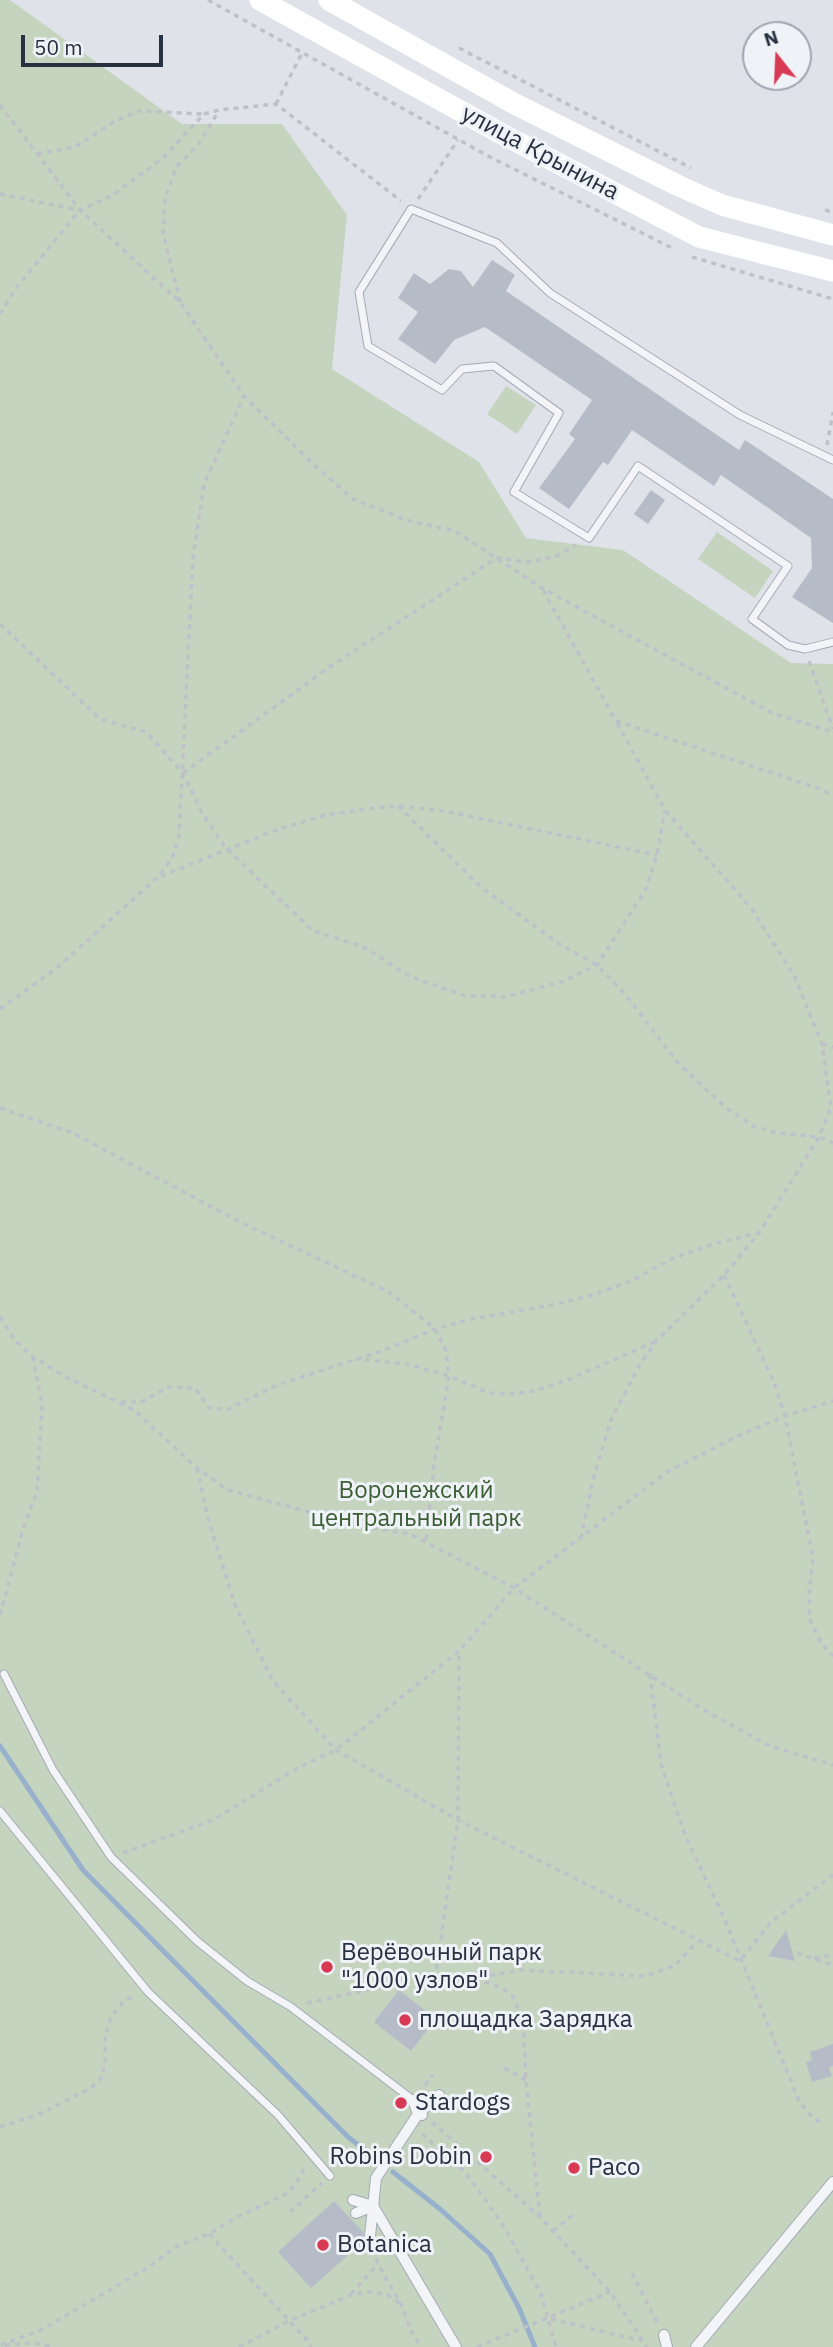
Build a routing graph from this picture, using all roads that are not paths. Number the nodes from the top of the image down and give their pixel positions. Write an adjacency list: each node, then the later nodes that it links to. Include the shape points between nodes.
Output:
1 (260, 0): 4 (main road, улица Крынина, via 699,237)
2 (329, 0): 3 (main road, улица Крынина, via 515,104 681,187 722,205)
3 (833, 235)
4 (833, 271)
5 (829, 458): 6 (lane, via 740,415 550,293 497,243 411,209 359,292 368,346 442,390 462,369 494,366 559,413 514,492 589,538 638,466 788,566 752,619 788,645 805,649)
6 (833, 642)
7 (1, 1673): 10 (lane, via 53,1770 111,1857 197,1941)
8 (0, 1811): 13 (lane, via 148,1992 278,2115)
9 (439, 2095): 11 (street)
10 (413, 2100): 11 (street)
11 (421, 2115): 12 (street); 16 (street, via 376,2178)
12 (416, 2128)
13 (330, 2176)
14 (833, 2182): 22 (street)
15 (353, 2200): 16 (street)
16 (373, 2206): 17 (street); 18 (street); 20 (street)
17 (356, 2213)
18 (370, 2236)
19 (664, 2335): 21 (street)
20 (456, 2347)
21 (667, 2347)
22 (696, 2347)

